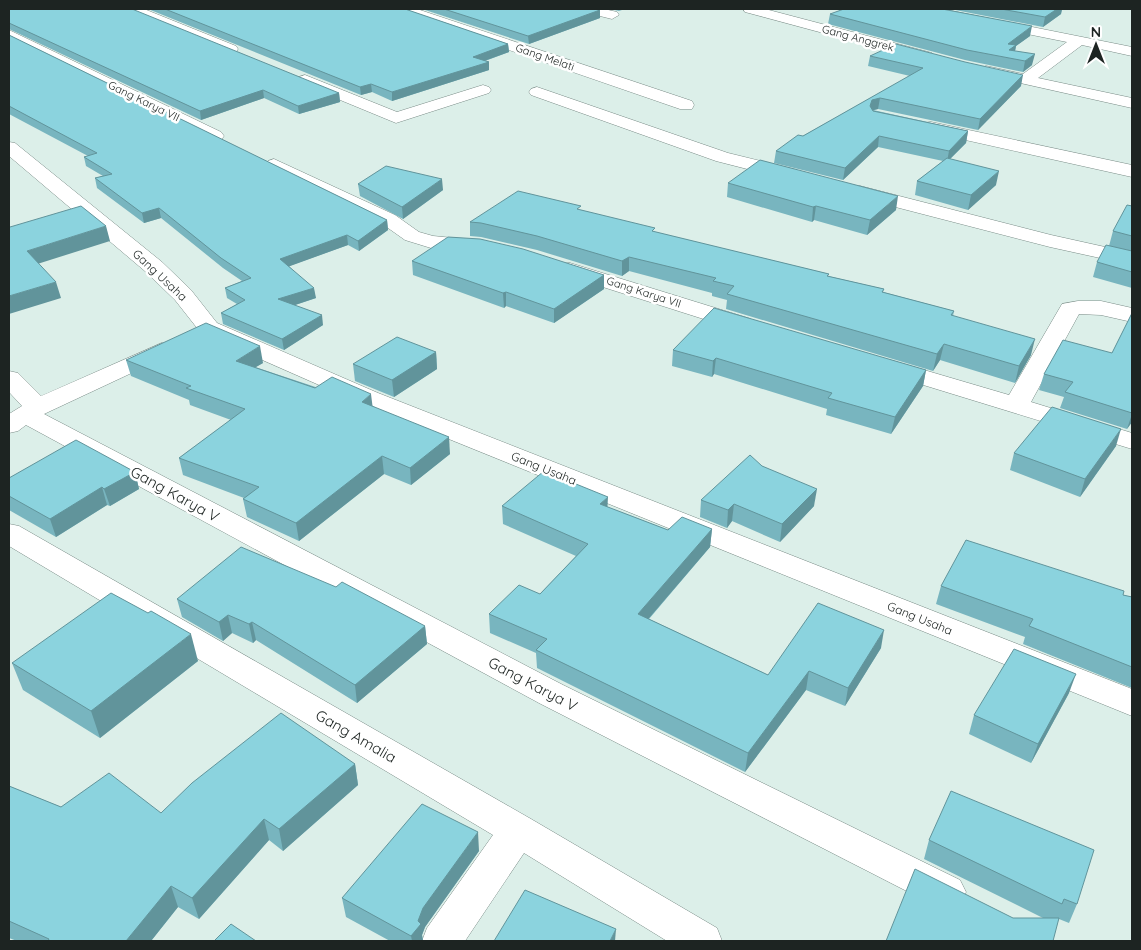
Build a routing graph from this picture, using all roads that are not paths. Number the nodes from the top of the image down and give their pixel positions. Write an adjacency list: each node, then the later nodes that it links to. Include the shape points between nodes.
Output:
1 (133, 9): 10 (street)
2 (404, 9): 17 (street, Gang Melati)
3 (589, 9): 6 (street)
4 (750, 9): 11 (street, Gang Anggrek)
5 (923, 9): 8 (street)
6 (612, 16)
7 (9, 34): 20 (street, Gang Karya VII)
8 (1079, 42): 9 (street); 14 (street)
9 (1132, 51)
10 (243, 54)
11 (945, 61)
12 (971, 67): 14 (street)
13 (289, 74): 15 (street, via 396,118)
14 (1025, 80): 18 (street)
15 (483, 90)
16 (537, 92): 24 (street, via 722,156)
17 (686, 104)
18 (1132, 104)
19 (916, 124): 23 (street)
20 (231, 144)
21 (9, 146): 30 (street, Gang Usaha, via 154,266)
22 (257, 157): 26 (street, via 388,219 412,236 431,242)
23 (1132, 171)
24 (809, 179)
25 (838, 186): 27 (street)
26 (495, 248)
27 (1132, 259)
28 (548, 262): 31 (street, Gang Karya VII)
29 (1132, 316): 34 (street, via 1100,307 1083,306 1070,310)
30 (209, 328): 35 (street); 38 (street, Gang Usaha, via 369,398)
31 (762, 330)
32 (875, 362): 34 (street)
33 (9, 378): 35 (street, Gang Karya V)
34 (1017, 404): 36 (street)
35 (24, 416): 40 (street, Gang Karya V, via 551,694)
36 (1132, 441)
37 (9, 533): 39 (street, Gang Amalia)
38 (1132, 703)
39 (518, 830): 41 (street); 42 (street, Gang Amalia)
40 (972, 905)
41 (442, 941)
42 (702, 941)

